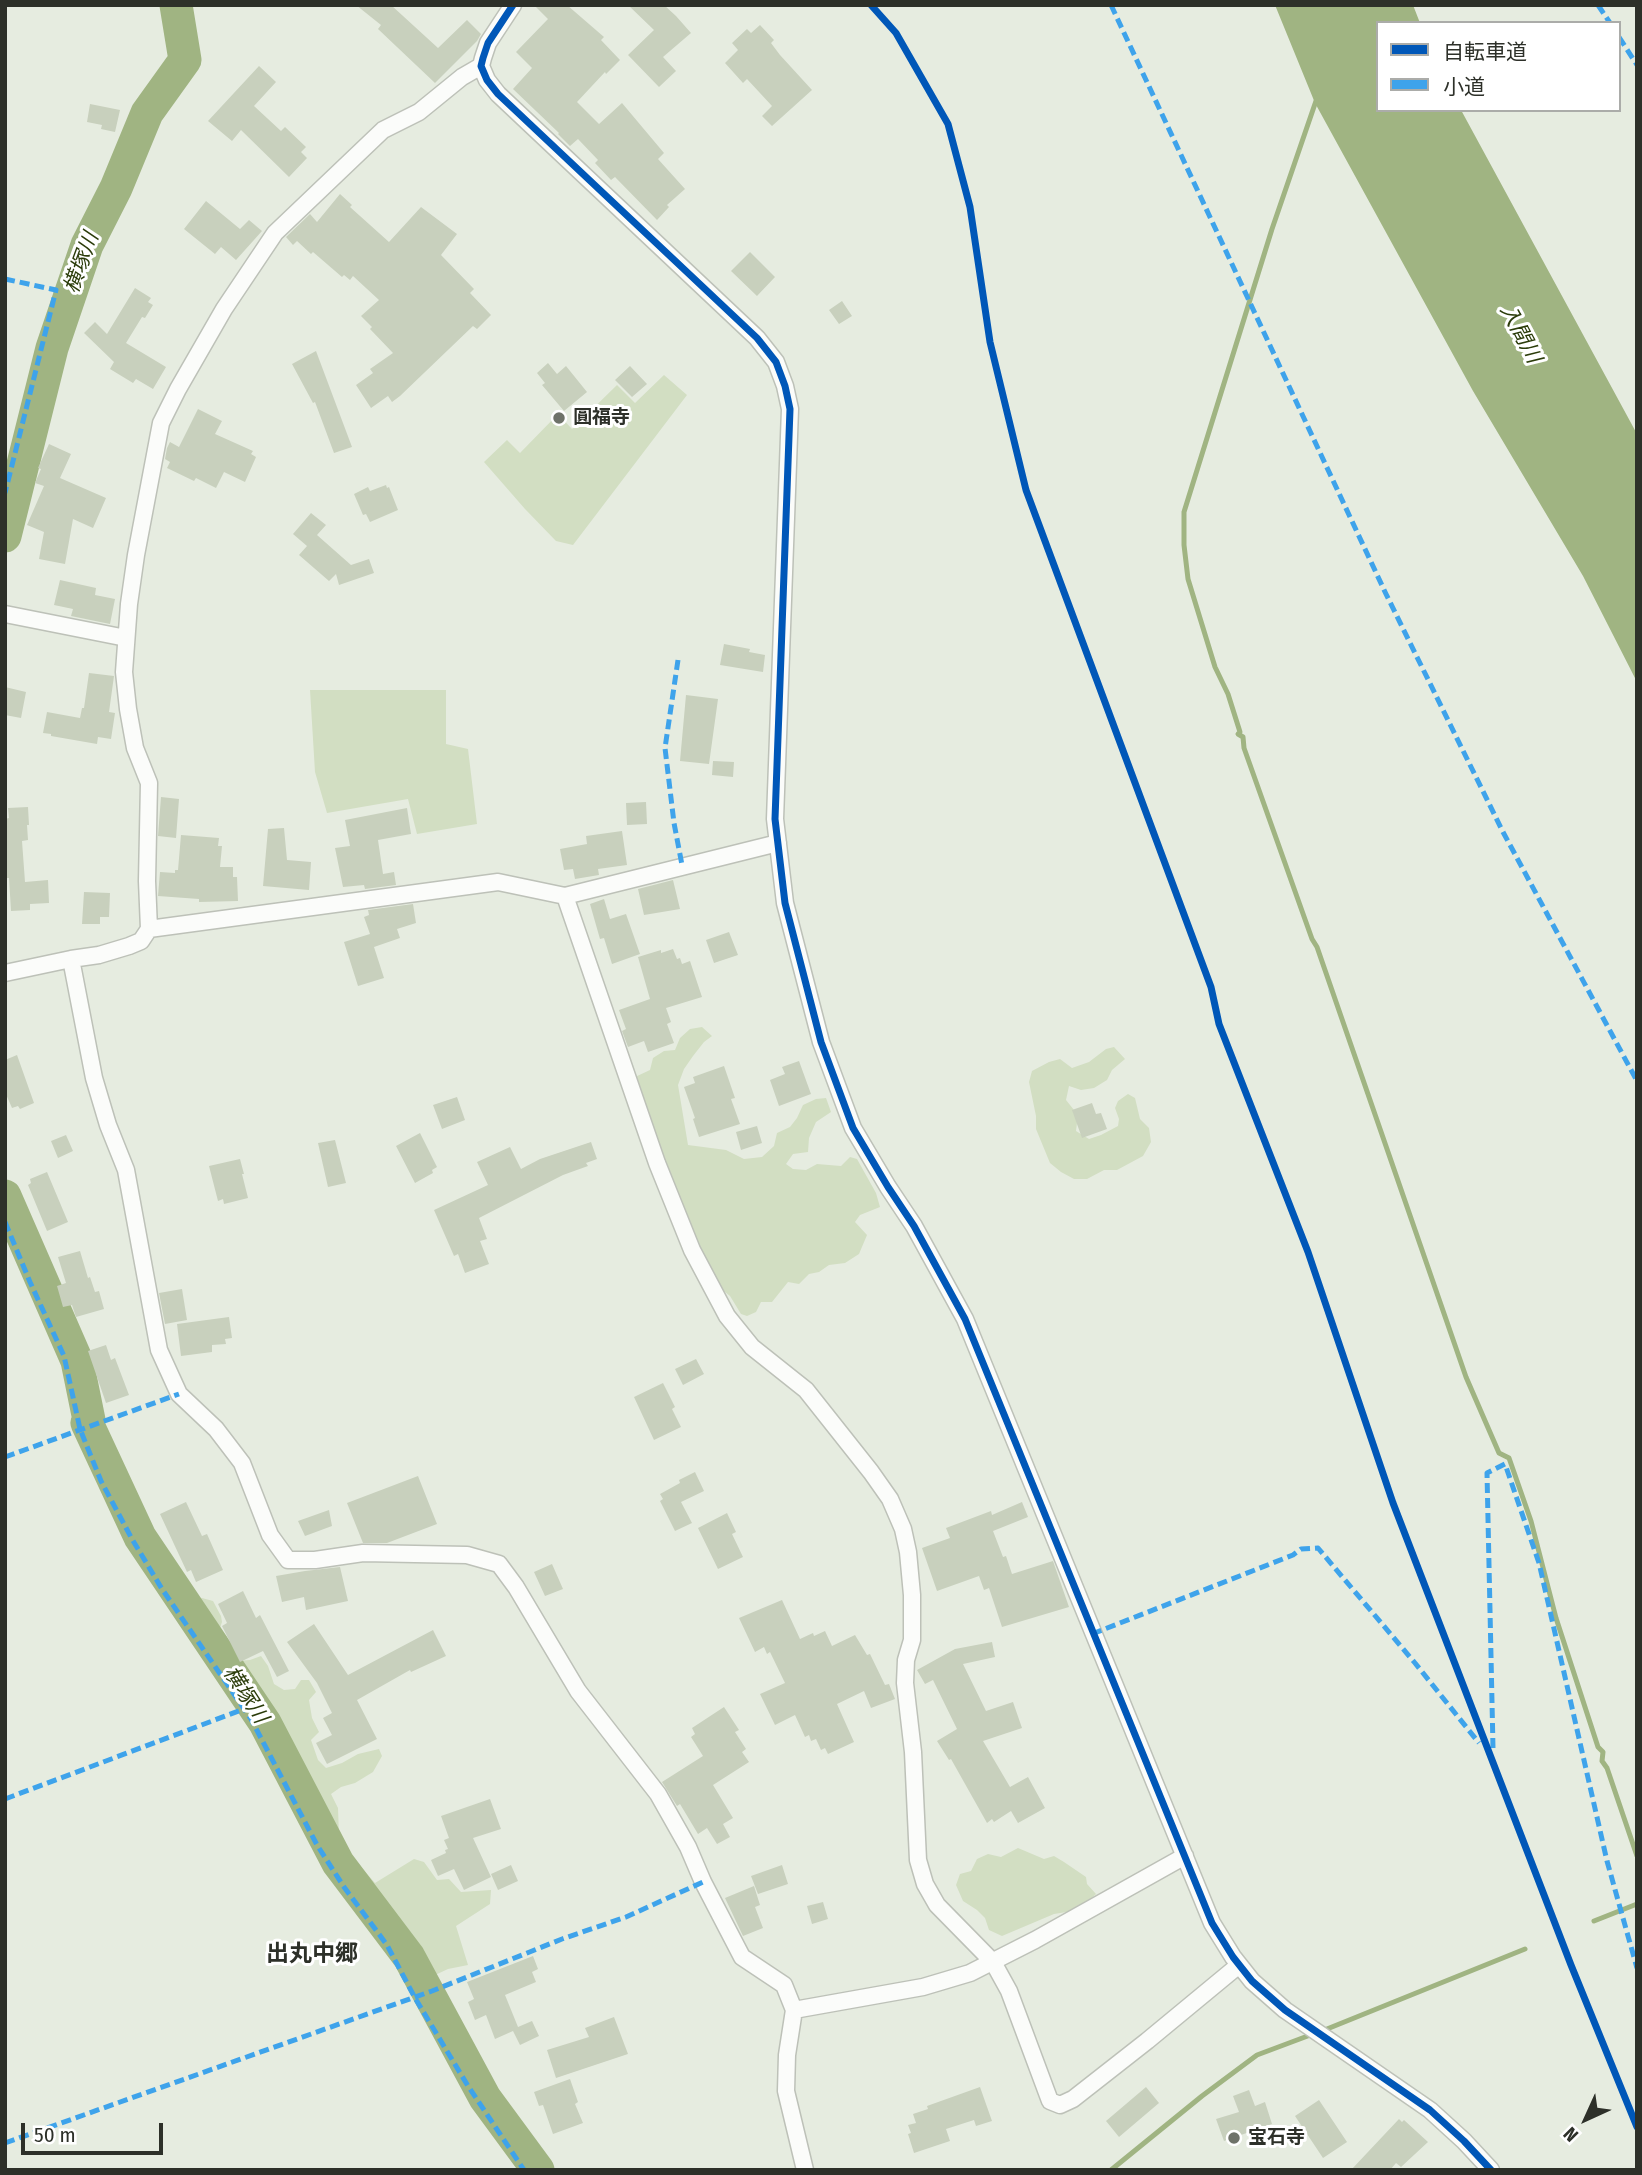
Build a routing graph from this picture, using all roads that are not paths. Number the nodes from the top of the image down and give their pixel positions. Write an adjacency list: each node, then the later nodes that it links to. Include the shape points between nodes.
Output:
1 (513, 5): 2 (street, via 488,43)
2 (481, 66): 4 (street, via 418,112 383,130 334,174 275,233 224,309 161,423); 5 (street, via 498,94 757,338 776,362 790,409 775,819)
3 (5, 614): 4 (street)
4 (126, 638): 7 (street, via 128,709 135,748 149,783)
5 (778, 843): 6 (street); 10 (street, via 785,903 807,992 853,1128 965,1319)
6 (565, 895): 7 (street, via 498,882); 11 (street, via 657,1163 692,1250 727,1316 752,1347 806,1390 890,1499 903,1529 912,1595 912,1640 905,1683 918,1860 937,1905)
7 (149, 929): 8 (street, via 141,941 129,946)
8 (71, 959): 9 (street); 13 (street, via 94,1078 126,1170 159,1350 179,1394 216,1429 242,1464 270,1535 288,1560 363,1553 467,1555 499,1564 578,1691 658,1794 742,1957 784,1984)
9 (5, 973)
10 (1185, 1856): 11 (street); 12 (street, via 1212,1923)
11 (993, 1962): 12 (street, via 1009,1991 1050,2101 1060,2105 1137,2050); 13 (street, via 923,1987)
12 (1239, 1965): 15 (street, via 1286,2010 1430,2110)
13 (794, 2010): 14 (street, via 786,2091)
14 (805, 2170)
15 (1491, 2170)

